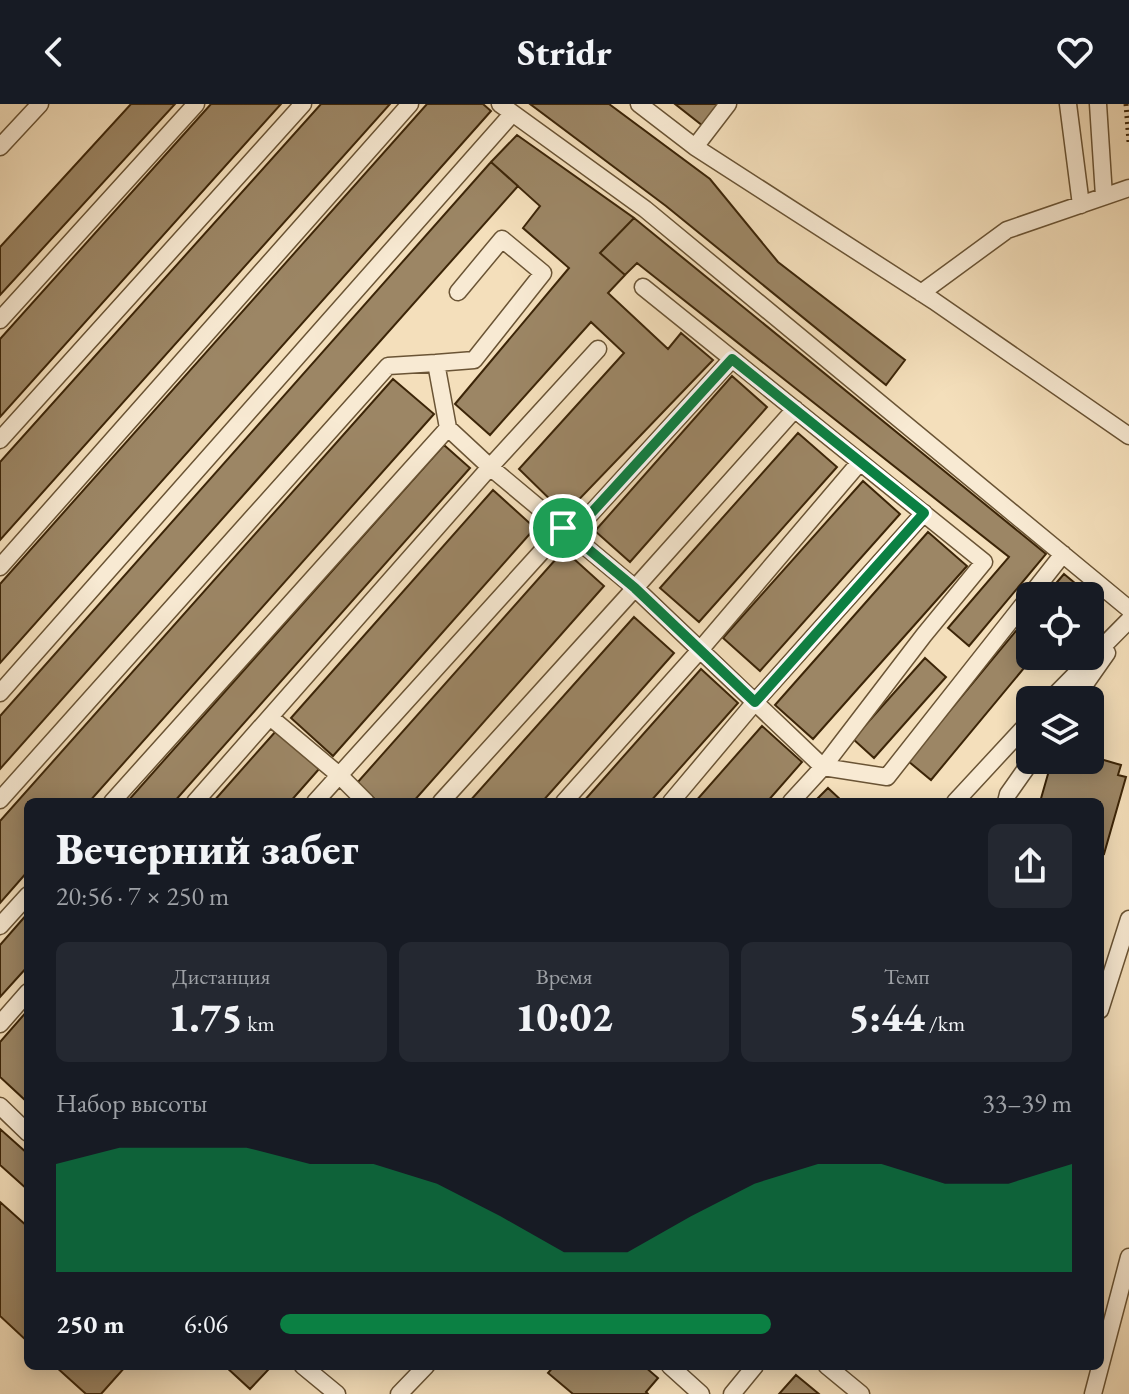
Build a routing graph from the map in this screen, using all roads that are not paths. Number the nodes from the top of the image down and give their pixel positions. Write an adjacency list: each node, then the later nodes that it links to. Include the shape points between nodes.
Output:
1 (40, 104): 10 (lane)
2 (196, 104): 18 (lane)
3 (303, 104): 25 (lane)
4 (410, 104): 31 (lane)
5 (639, 104): 11 (lane)
6 (728, 104): 11 (lane)
7 (1068, 104): 14 (lane)
8 (1098, 104): 13 (lane)
9 (506, 109): 30 (lane, via 645,209); 38 (lane)
10 (0, 147)
11 (695, 147): 17 (lane)
12 (1129, 188): 13 (lane)
13 (1104, 196): 14 (lane)
14 (1081, 205): 17 (lane, via 1007,230)
15 (643, 287): 20 (lane)
16 (458, 292): 21 (lane, via 502,239 543,273 474,360)
17 (921, 293): 24 (lane)
18 (0, 320)
19 (598, 349): 27 (lane)
20 (732, 359): 22 (lane); 29 (lane, via 584,521)
21 (436, 363): 23 (lane); 55 (lane, via 388,366)
22 (795, 409): 26 (lane); 32 (lane)
23 (448, 428): 27 (lane); 45 (lane)
24 (1129, 436)
25 (0, 440)
26 (860, 462): 28 (lane); 35 (lane)
27 (490, 467): 29 (lane); 40 (lane)
28 (924, 513): 39 (lane); 42 (lane, via 984,562)
29 (563, 528): 32 (lane); 44 (lane)
30 (1063, 554): 33 (lane); 42 (lane, via 887,777)
31 (0, 567)
32 (635, 588): 35 (lane); 49 (lane)
33 (1129, 609)
34 (1129, 621): 36 (lane); 37 (lane)
35 (700, 650): 39 (lane); 50 (lane)
36 (1064, 686)
37 (1084, 686)
38 (0, 693)
39 (755, 702): 42 (lane); 51 (lane)
40 (270, 717): 44 (lane); 46 (lane)
41 (1016, 736): 53 (lane)
42 (823, 767): 52 (lane)
43 (1022, 774): 54 (lane)
44 (339, 775): 47 (lane); 48 (lane)
45 (116, 798)
46 (199, 798)
47 (319, 798)
48 (362, 798)
49 (445, 798)
50 (568, 798)
51 (674, 798)
52 (795, 798)
53 (959, 798)
54 (1007, 798)
55 (0, 800)
56 (24, 899): 58 (lane)
57 (1129, 919): 60 (lane)
58 (0, 926)
59 (24, 997): 61 (lane)
60 (1104, 997)
61 (0, 1024)
62 (0, 1106): 63 (lane)
63 (24, 1126)
64 (1129, 1257): 65 (lane)
65 (1104, 1352)
66 (422, 1370): 73 (lane)
67 (674, 1370): 74 (lane)
68 (752, 1370): 75 (lane)
69 (832, 1370): 76 (lane)
70 (1099, 1370): 77 (lane)
71 (321, 1372): 72 (lane)
72 (337, 1394)
73 (399, 1394)
74 (701, 1394)
75 (732, 1394)
76 (861, 1394)
77 (1093, 1394)

